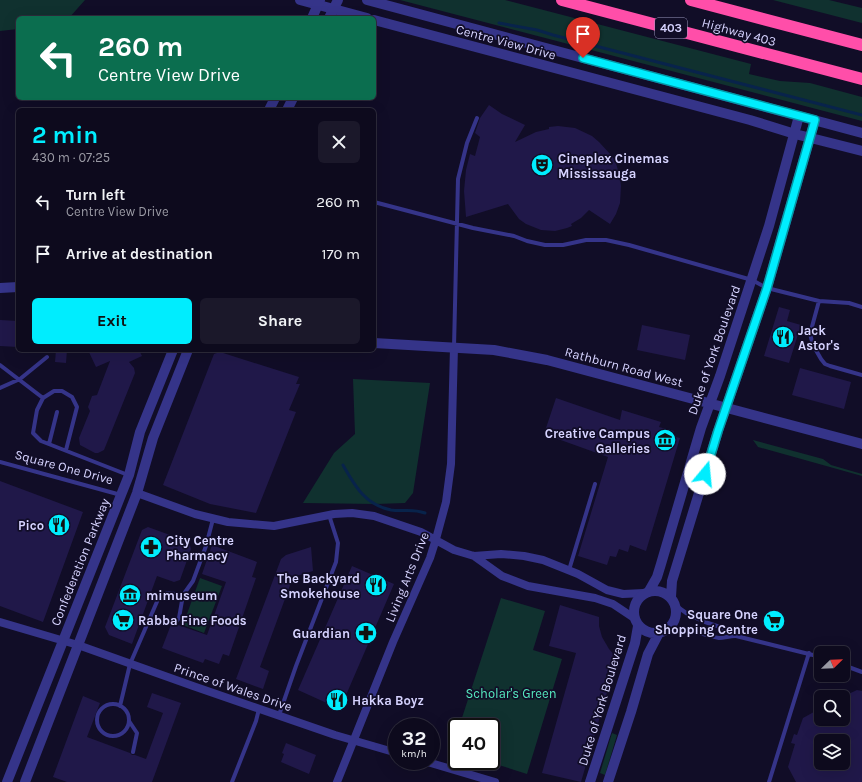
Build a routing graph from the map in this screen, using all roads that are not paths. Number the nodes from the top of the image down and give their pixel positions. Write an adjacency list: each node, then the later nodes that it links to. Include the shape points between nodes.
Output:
1 (300, 0): 9 (street)
2 (320, 0): 7 (street, bridge)
3 (338, 0): 8 (street, bridge)
4 (368, 0): 13 (street, Centre View Drive)
5 (562, 0): 12 (highway, Highway 403 / 403)
6 (691, 0): 11 (highway, Highway 403 / 403)
7 (313, 16)
8 (330, 16)
9 (360, 16)
10 (376, 21): 17 (street, Centre View Drive, via 743,118)
11 (862, 45)
12 (862, 79)
13 (799, 116): 15 (street, Centre View Drive); 17 (street, Duke of York Boulevard)
14 (477, 118): 21 (lane, via 467,143 458,179)
15 (815, 120): 16 (street, Centre View Drive); 18 (street)
16 (862, 133)
17 (794, 134): 18 (street, Centre View Drive); 22 (street, Duke of York Boulevard)
18 (810, 137): 19 (street, Centre View Drive); 25 (street)
19 (862, 151)
20 (376, 203): 21 (lane)
21 (457, 223): 22 (lane, via 545,245 606,240); 29 (lane)
22 (752, 280): 25 (lane); 38 (street, Duke of York Boulevard)
23 (16, 287): 24 (street)
24 (0, 288)
25 (767, 288): 26 (lane); 39 (street)
26 (819, 301): 27 (lane); 34 (lane, via 810,334 821,359 824,364)
27 (862, 307)
28 (376, 343): 29 (street, Rathburn Road West)
29 (454, 347): 38 (street, Rathburn Road West, via 494,350 547,360); 51 (street, Living Arts Drive, via 451,464 446,502)
30 (171, 352): 45 (street, Confederation Parkway, via 140,432)
31 (187, 352): 47 (street, Confederation Parkway, via 153,438)
32 (47, 357): 35 (lane)
33 (0, 365): 35 (lane)
34 (862, 375)
35 (20, 379): 36 (lane); 37 (lane)
36 (0, 388)
37 (44, 398): 41 (lane, via 37,410 33,433); 43 (lane, via 54,391 62,391 72,397 76,407)
38 (710, 403): 39 (street, Rathburn Road West); 54 (street, Duke of York Boulevard, via 657,577)
39 (726, 407): 42 (street, Rathburn Road West); 56 (street, via 672,581)
40 (57, 412): 41 (lane)
41 (48, 444): 43 (lane)
42 (862, 444)
43 (66, 450): 45 (lane)
44 (0, 462): 48 (lane, Square One Drive)
45 (129, 475): 48 (street, Confederation Parkway)
46 (595, 484): 53 (lane)
47 (137, 493): 50 (street); 63 (street, Confederation Parkway)
48 (121, 495): 62 (street, Confederation Parkway)
49 (329, 515): 50 (street, via 274,526); 51 (street, via 352,513 374,516 421,532); 71 (lane, via 338,543 336,562)
50 (213, 519): 55 (lane, via 193,581)
51 (436, 540): 52 (street, via 454,550); 73 (street, Living Arts Drive)
52 (474, 556): 53 (street, via 524,556); 58 (street, via 502,576 528,586 614,604)
53 (569, 570): 54 (street, via 607,590 623,594)
54 (647, 592): 56 (street, via 657,590 665,593); 58 (street, via 634,604)
55 (182, 596): 59 (lane, via 179,618); 66 (lane, via 167,593 158,597)
56 (673, 601): 60 (street, via 675,618); 61 (lane, via 690,615)
57 (0, 622): 62 (street, Prince of Wales Drive)
58 (636, 622): 60 (street, via 644,631); 82 (street, Duke of York Boulevard, via 635,643)
59 (175, 623)
60 (663, 631): 61 (lane, via 675,628 721,638); 83 (street, via 648,654)
61 (736, 636): 64 (lane)
62 (63, 640): 63 (street, Prince of Wales Drive); 77 (street, Confederation Parkway)
63 (78, 645): 66 (street, Prince of Wales Drive); 78 (street, Confederation Parkway)
64 (809, 653): 65 (lane); 84 (lane)
65 (814, 655)
66 (130, 664): 69 (lane); 70 (street, Prince of Wales Drive)
67 (850, 668): 68 (lane)
68 (862, 672)
69 (120, 706): 72 (lane, via 128,715); 72 (lane, via 111,704 102,708 97,718 99,728 108,735 119,735 127,728)
70 (260, 708): 71 (street, Prince of Wales Drive); 79 (lane)
71 (279, 715): 73 (street, Prince of Wales Drive)
72 (129, 721): 75 (lane, via 137,733)
73 (353, 741): 74 (street, Prince of Wales Drive); 80 (street, Living Arts Drive)
74 (388, 751)
75 (134, 752)
76 (440, 766): 81 (street)
77 (7, 782)
78 (25, 782)
79 (232, 782)
80 (337, 782)
81 (494, 782)
82 (590, 782)
83 (608, 782)
84 (769, 782)

